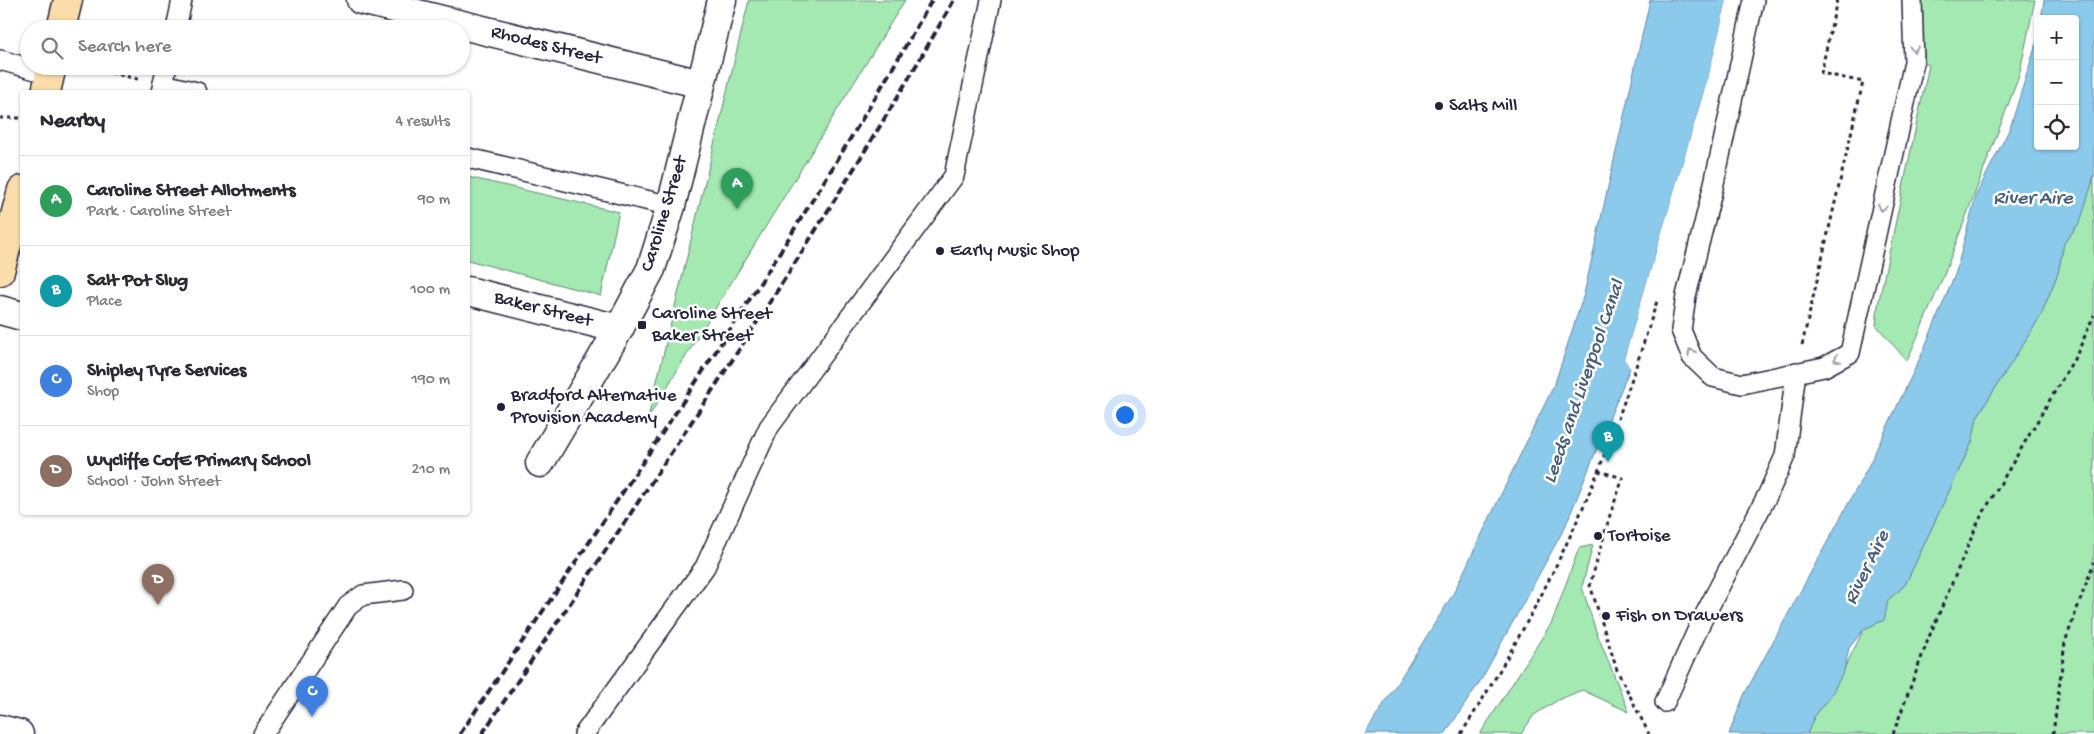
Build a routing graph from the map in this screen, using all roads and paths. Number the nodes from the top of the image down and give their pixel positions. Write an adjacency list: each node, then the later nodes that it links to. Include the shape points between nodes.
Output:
1 (68, 0): 9 (main road)
2 (182, 0): 10 (lane)
3 (361, 0): 11 (street, Rhodes Street)
4 (722, 0): 17 (street, Caroline Street)
5 (991, 0): 40 (lane, via 954,176 769,427 705,567)
6 (1754, 0): 31 (lane, one-way to 6, via 1742,384 1712,377 1692,357 1681,330)
7 (1837, 0): 31 (path, via 1821,73 1863,82)
8 (1912, 0): 31 (lane, one-way to 31, via 1914,62 1850,352 1824,367)
9 (63, 20)
10 (178, 20)
11 (442, 20)
12 (470, 27): 17 (street, Rhodes Street)
13 (0, 60): 14 (lane)
14 (20, 67)
15 (130, 75): 16 (path)
16 (164, 81): 18 (lane)
17 (701, 84): 23 (street, Caroline Street)
18 (191, 90)
19 (0, 118): 20 (path)
20 (20, 118)
21 (470, 158): 23 (lane)
22 (20, 197): 24 (main road)
23 (671, 206): 29 (street, Caroline Street, via 651,269)
24 (0, 271)
25 (470, 292): 29 (street, Baker Street)
26 (0, 310): 27 (street)
27 (20, 315)
28 (2094, 315): 43 (path, via 2077,354 1979,520 1929,637)
29 (619, 329): 32 (street, Caroline Street)
30 (1644, 342): 33 (path)
31 (1796, 372): 36 (lane, via 1785,456 1701,622)
32 (540, 463)
33 (1598, 471): 41 (path, via 1549,581 1499,673); 42 (path, via 1623,478 1590,585 1617,670)
34 (2094, 562): 44 (path, via 2065,642)
35 (402, 590): 39 (lane, via 363,595 348,606)
36 (1665, 702)
37 (0, 729): 38 (street)
38 (20, 734)
39 (264, 734)
40 (584, 734)
41 (1461, 734)
42 (1649, 734)
43 (1893, 734)
44 (2053, 734)

